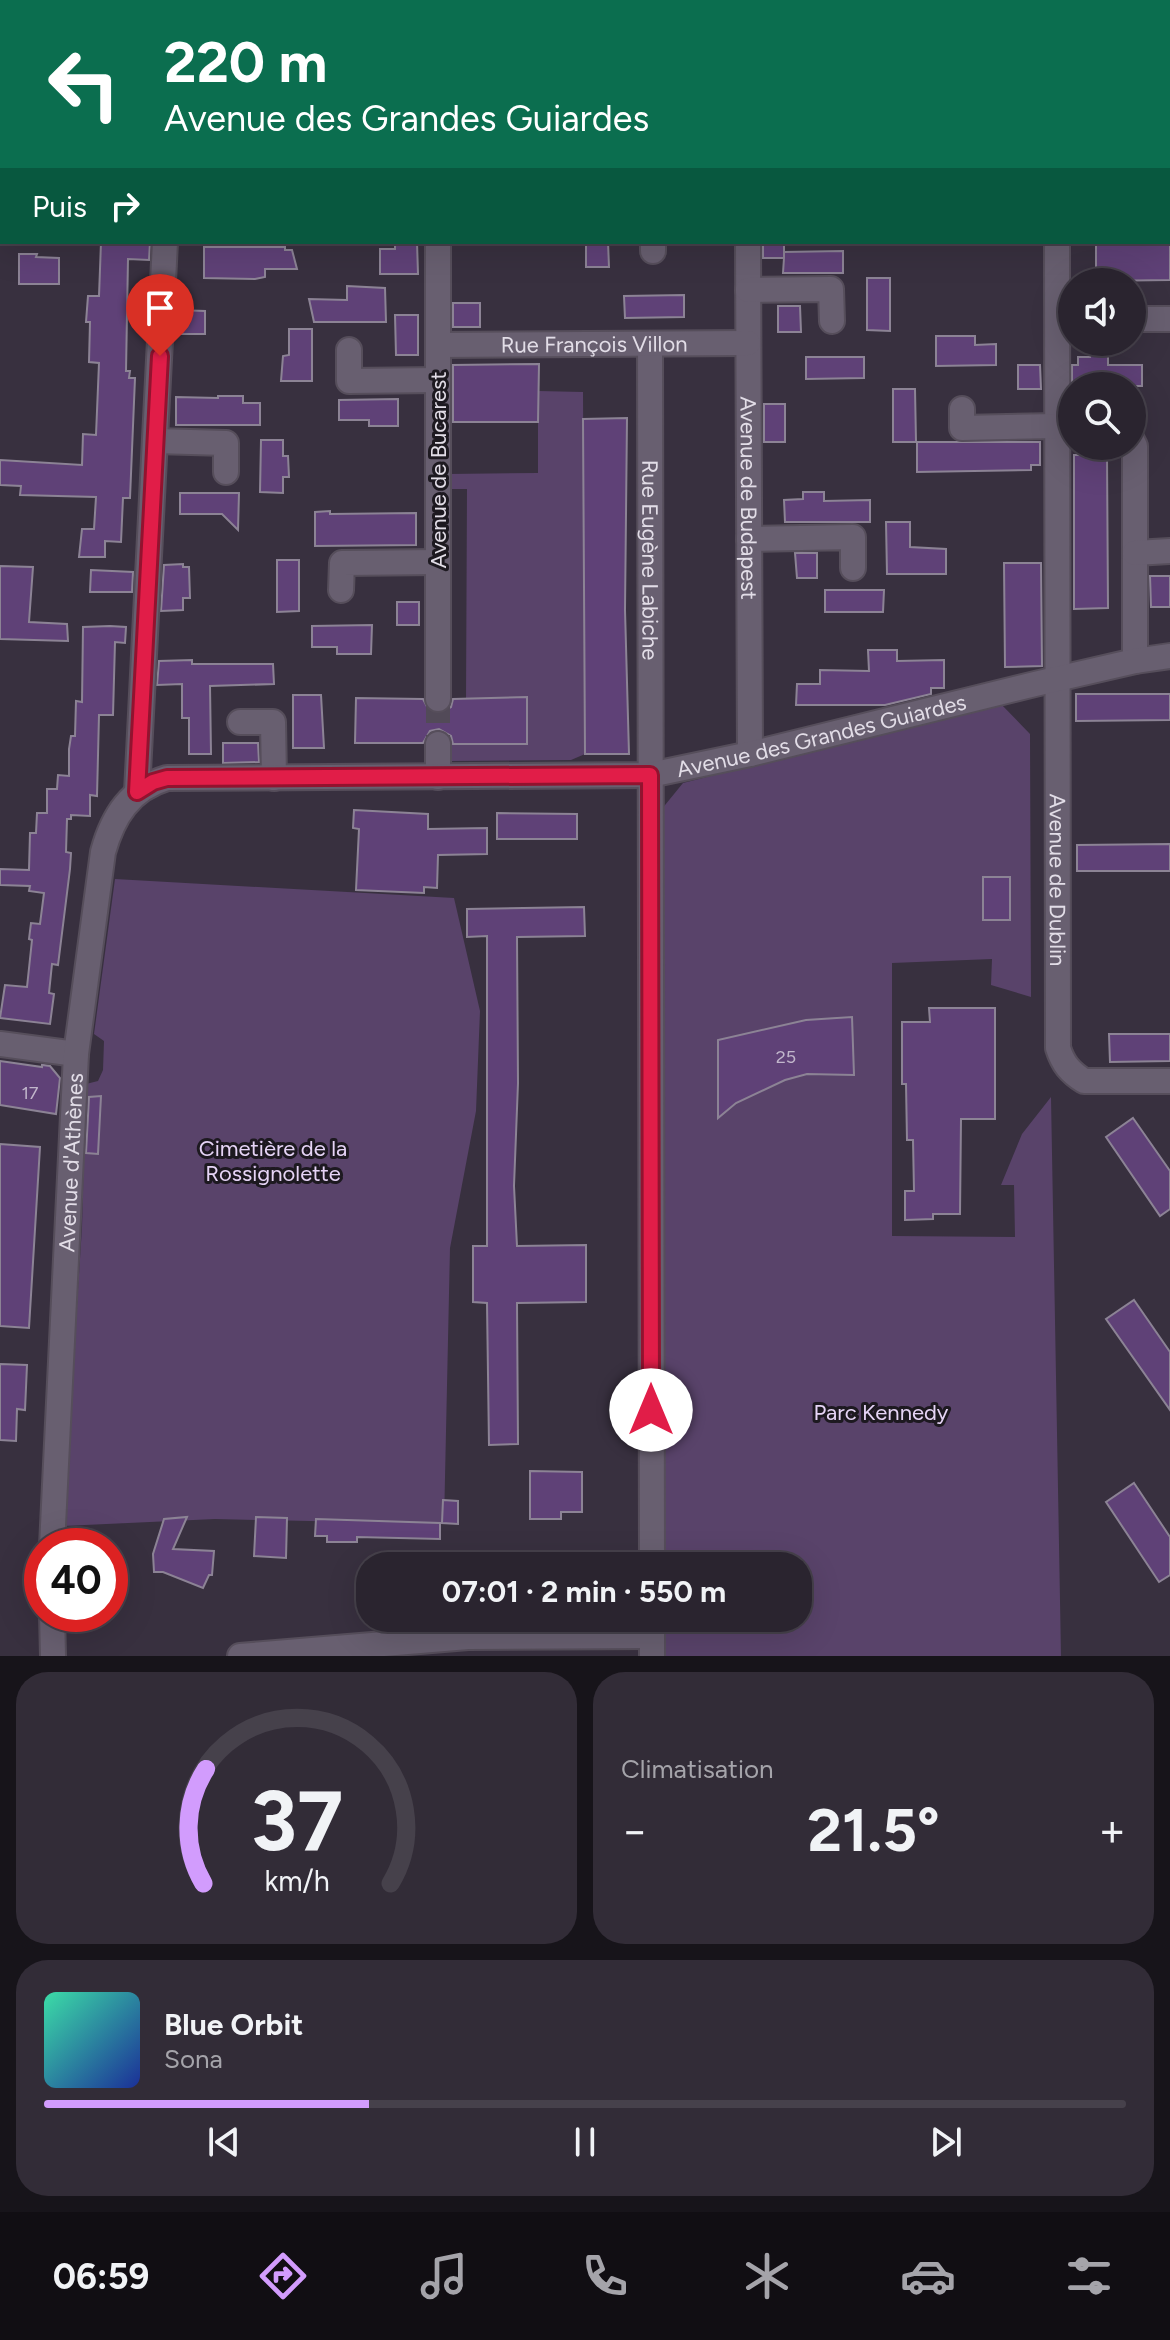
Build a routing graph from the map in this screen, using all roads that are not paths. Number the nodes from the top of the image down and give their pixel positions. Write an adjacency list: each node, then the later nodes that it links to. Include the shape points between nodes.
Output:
1 (165, 244): 17 (street)
2 (438, 244): 12 (street, Avenue de Bucarest)
3 (748, 244): 6 (street, Avenue de Budapest)
4 (1057, 244): 5 (street, Avenue de Dublin)
5 (1059, 268)
6 (748, 290): 9 (street, via 831,289); 10 (street, Avenue de Budapest)
7 (1146, 319): 8 (street)
8 (1170, 319)
9 (832, 321)
10 (748, 343): 11 (street, Rue François Villon); 21 (street, Avenue de Budapest)
11 (650, 344): 12 (street, Rue François Villon); 34 (street, Rue Eugène Labiche)
12 (438, 345): 14 (street, Avenue de Bucarest)
13 (349, 350): 14 (street, via 349,381)
14 (438, 380): 24 (street, Avenue de Bucarest)
15 (962, 409): 16 (street, via 962,428)
16 (1058, 432)
17 (155, 441): 20 (street, via 226,443); 37 (street)
18 (1062, 460): 29 (street, Avenue de Dublin)
19 (1135, 460): 23 (street)
20 (226, 472)
21 (749, 539): 25 (street, via 853,537); 33 (street, Avenue de Budapest)
22 (1170, 551): 23 (street)
23 (1135, 553): 28 (street)
24 (438, 562): 26 (street, via 342,563); 30 (street, Avenue de Bucarest)
25 (853, 568)
26 (341, 590)
27 (1170, 656): 28 (street, Avenue des Grandes Guiardes)
28 (1135, 661): 29 (street, Avenue des Grandes Guiardes)
29 (1058, 679): 33 (street, Avenue des Grandes Guiardes); 40 (street, Avenue de Dublin, via 1058,1048 1062,1062 1084,1081)
30 (438, 699)
31 (240, 722): 36 (street, via 273,722)
32 (438, 744): 35 (street)
33 (750, 754): 34 (street, Avenue des Grandes Guiardes)
34 (650, 775): 35 (street, Avenue des Grandes Guiardes); 42 (street, Rue Eugène Labiche)
35 (438, 777): 36 (street, Avenue des Grandes Guiardes)
36 (274, 778): 37 (street, Avenue des Grandes Guiardes, via 167,778)
37 (137, 792): 39 (street, Avenue d'Athènes, via 109,828 103,852)
38 (0, 1044): 39 (street)
39 (76, 1054): 41 (street, Avenue d'Athènes)
40 (1170, 1081)
41 (53, 1528)
42 (652, 1552)
43 (52, 1632): 46 (street)
44 (652, 1637): 45 (street, via 468,1637)
45 (271, 1654): 47 (street)
46 (53, 1656)
47 (240, 1656)

